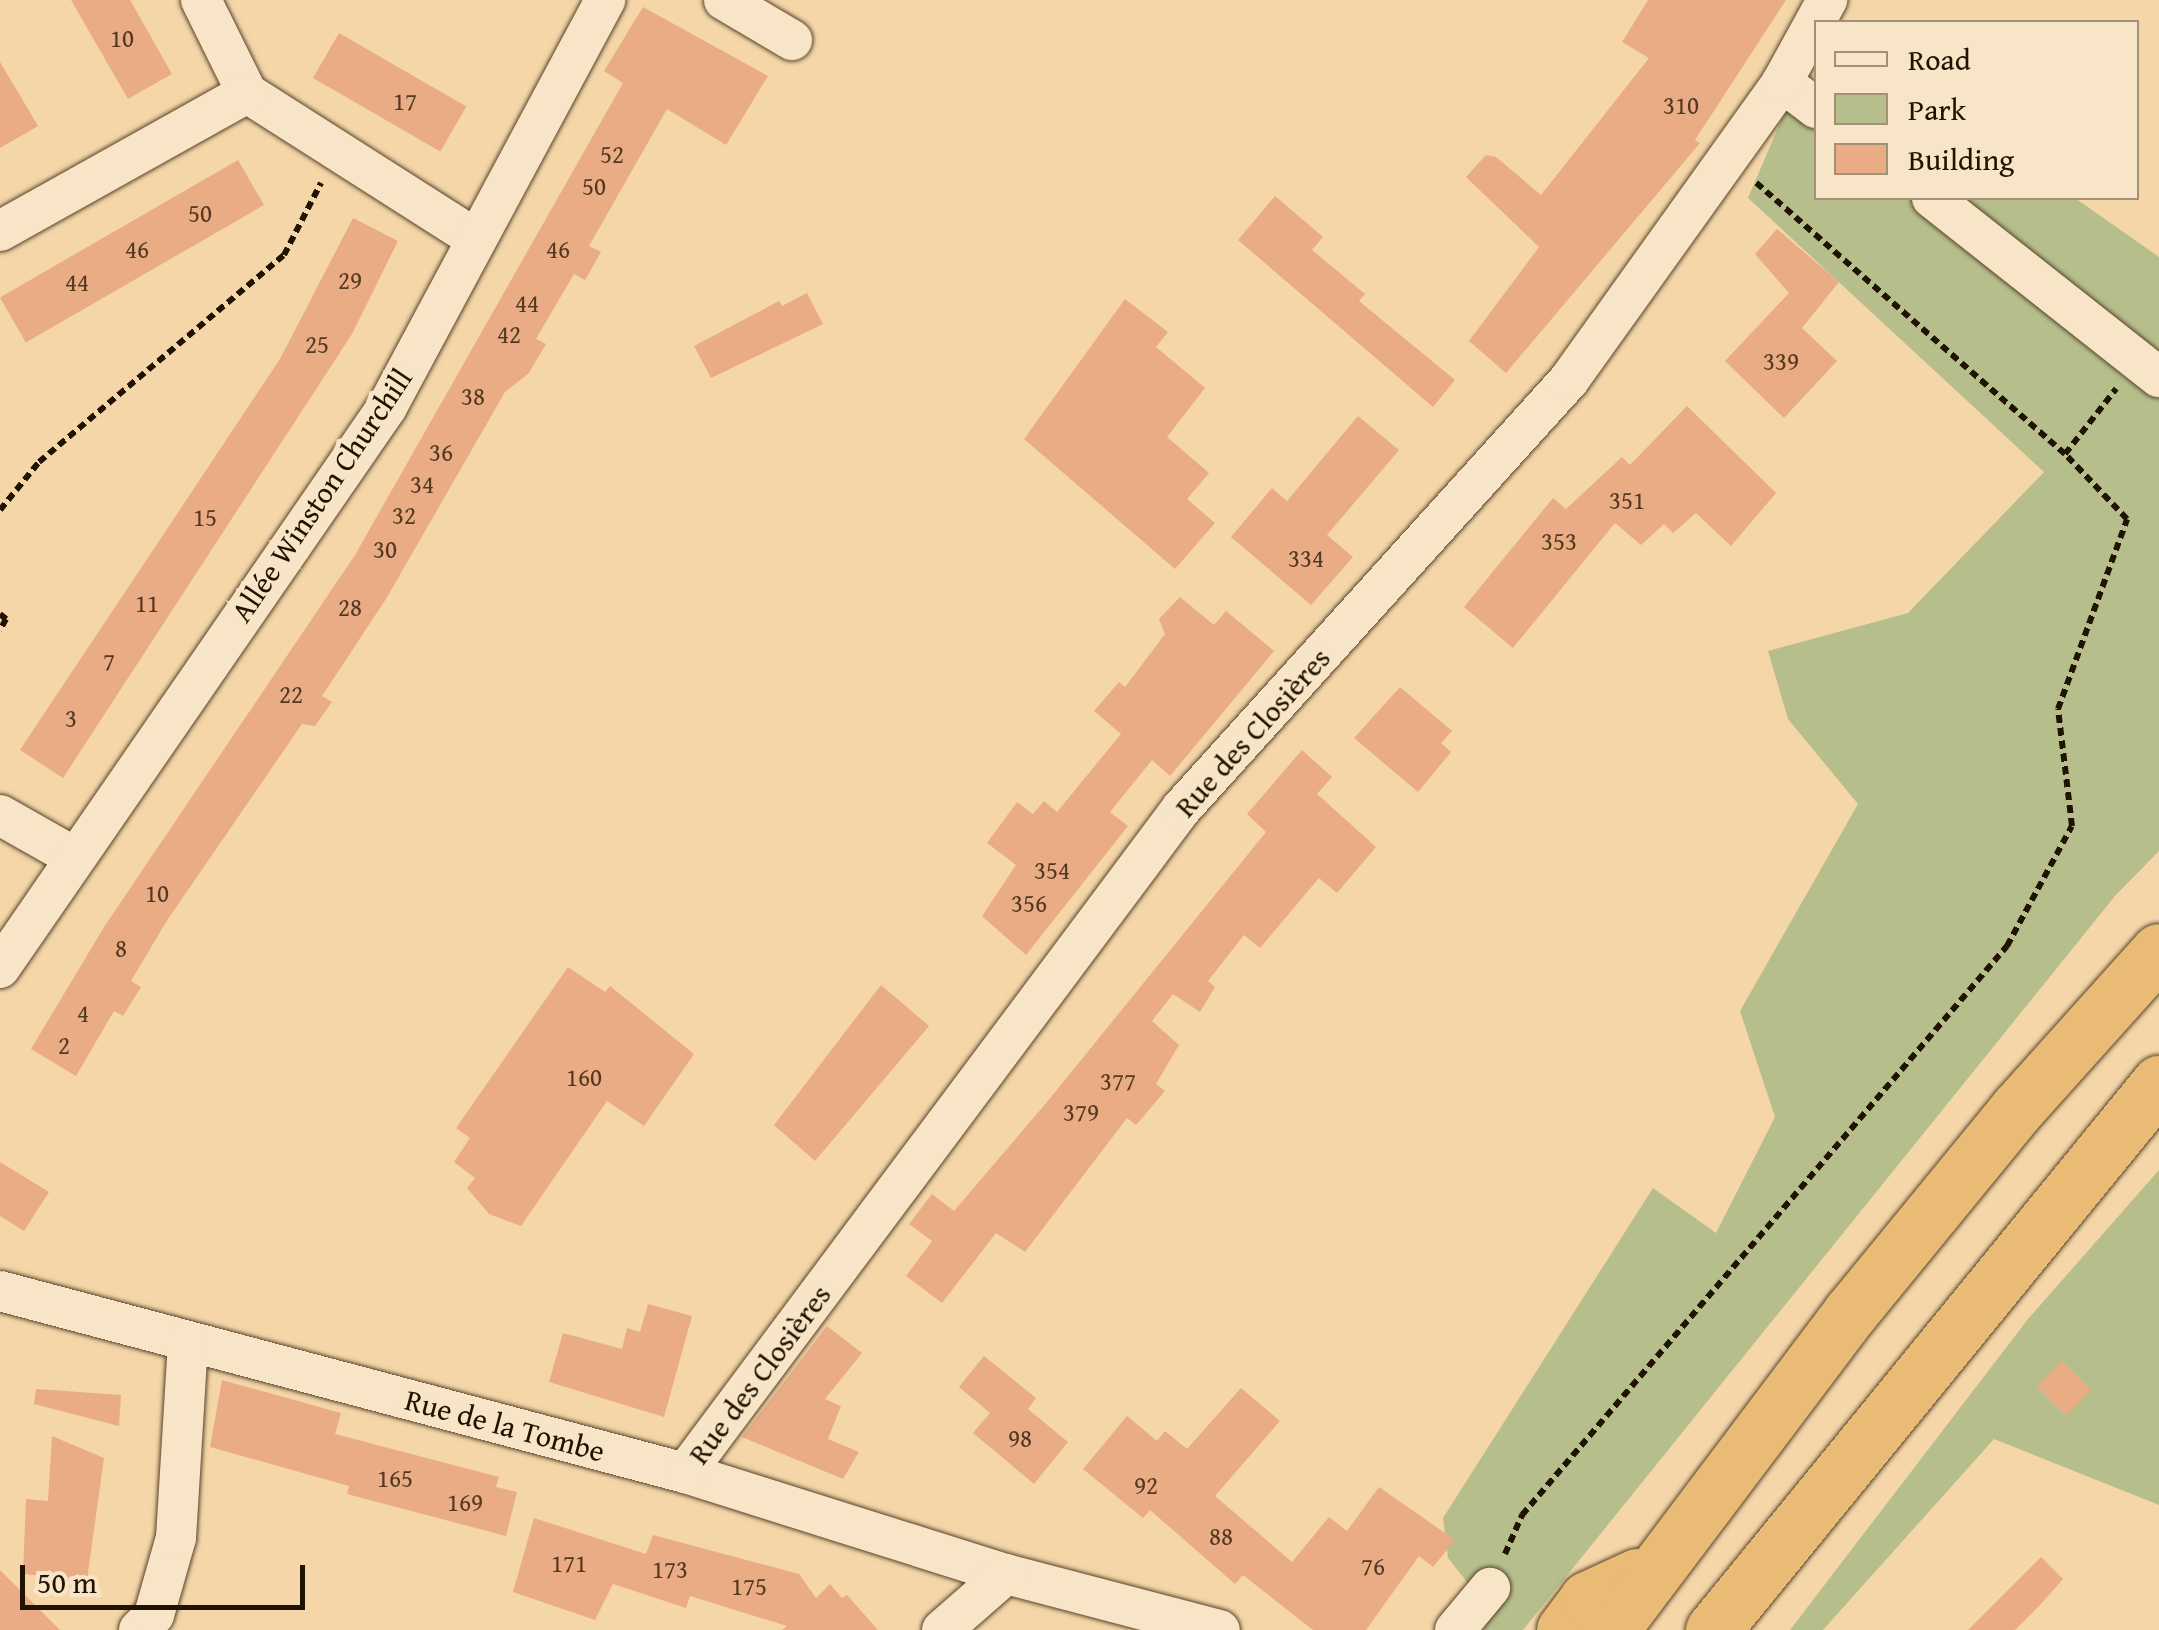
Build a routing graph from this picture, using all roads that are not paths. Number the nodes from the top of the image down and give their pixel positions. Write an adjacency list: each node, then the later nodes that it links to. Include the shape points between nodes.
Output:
1 (201, 0): 7 (street)
2 (605, 0): 11 (street, Allée Winston Churchill)
3 (724, 0): 5 (street)
4 (1814, 25): 6 (street, Rue des Closières)
5 (792, 40)
6 (1782, 82): 8 (street); 20 (street, Rue des Closières, via 1569,380 1181,809)
7 (247, 93): 10 (street); 11 (street)
8 (1814, 106)
9 (1935, 200): 12 (street)
10 (0, 231)
11 (474, 237): 14 (street, Allée Winston Churchill, via 387,407)
12 (2149, 369)
13 (0, 815): 14 (street)
14 (74, 857): 16 (street, Allée Winston Churchill)
15 (2159, 951): 21 (highway, via 2005,1123)
16 (0, 968)
17 (2159, 1082): 30 (highway)
18 (0, 1291): 19 (street, Rue de la Tombe)
19 (188, 1342): 20 (street, Rue de la Tombe); 24 (street, via 176,1538 154,1615)
20 (685, 1473): 22 (street, Rue de la Tombe)
21 (1653, 1569): 28 (highway, via 1588,1599); 29 (highway)
22 (1006, 1574): 25 (street); 26 (street, Rue de la Tombe)
23 (1490, 1588): 27 (street)
24 (139, 1630)
25 (942, 1630)
26 (1220, 1630)
27 (1455, 1630)
28 (1564, 1630)
29 (1611, 1630)
30 (1712, 1630)

